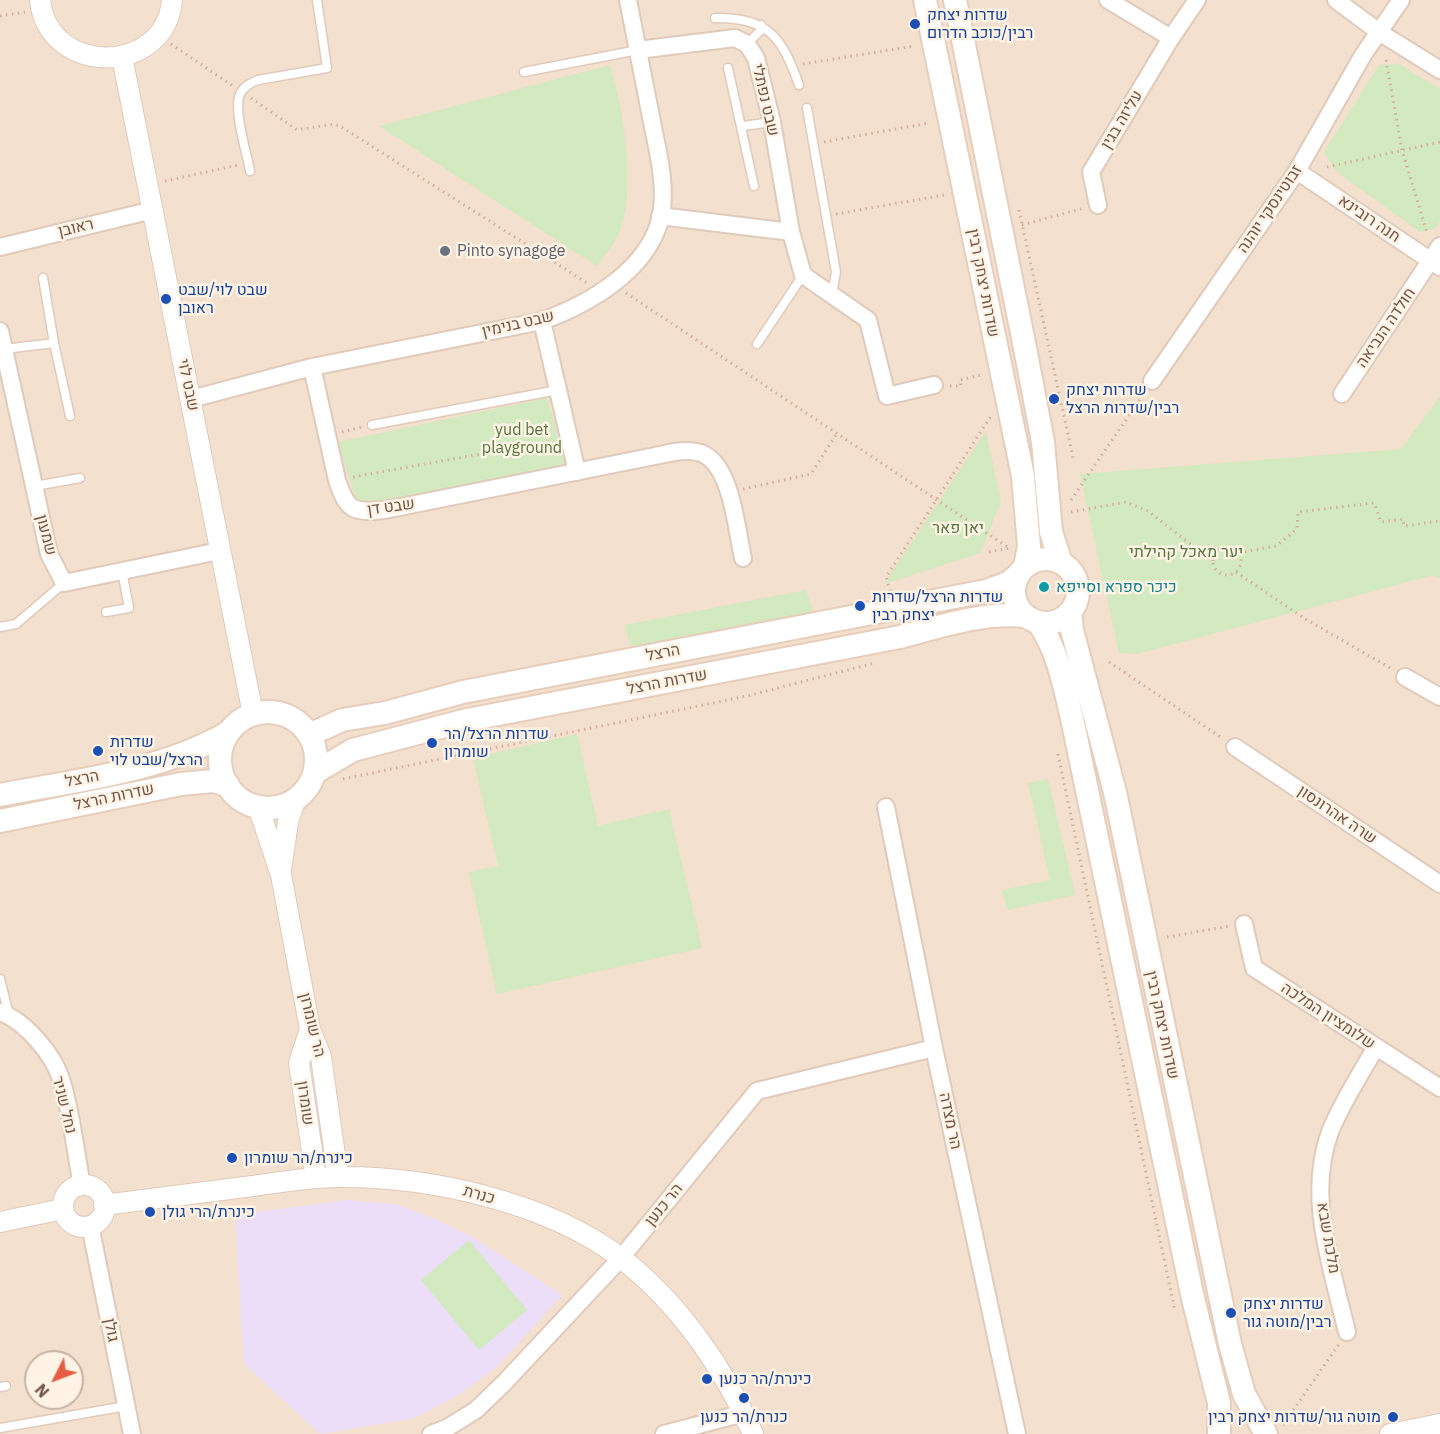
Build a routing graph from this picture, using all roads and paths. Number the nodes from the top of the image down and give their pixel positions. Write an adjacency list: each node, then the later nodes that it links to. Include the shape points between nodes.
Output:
1 (316, 0): 27 (lane, via 327,68 258,80)
2 (628, 0): 19 (street, שבט בנימין)
3 (924, 0): 65 (main road, שדרות יצחק רבין)
4 (955, 0): 89 (main road, שדרות יצחק רבין, via 1025,348 1042,442 1051,532)
5 (1108, 0): 16 (street)
6 (1197, 0): 16 (street, עליזה בגין)
7 (1336, 0): 14 (street)
8 (1401, 0): 14 (street, זבוטינסקי יוהנה)
9 (176, 2): 15 (street)
10 (40, 5): 11 (path); 20 (street, via 50,29 64,44 81,54 102,59)
11 (0, 16)
12 (715, 18): 13 (lane, via 736,18)
13 (761, 25): 17 (lane); 22 (lane, via 781,44)
14 (1379, 32): 24 (street); 37 (street, זבוטינסקי יוהנה)
15 (157, 34): 20 (street, via 140,50); 27 (path)
16 (1171, 38): 42 (street, עליזה בגין, via 1091,172)
17 (747, 44): 19 (street, שבט נפתלי, via 735,38); 29 (street, שבט נפתלי, via 756,58)
18 (914, 46): 22 (path)
19 (638, 50): 25 (lane); 45 (street, שבט בנימין, via 663,181)
20 (122, 57): 38 (street, שבט לוי)
21 (1386, 60): 34 (path)
22 (792, 65): 26 (lane)
23 (728, 68): 31 (lane)
24 (1440, 70)
25 (524, 72)
26 (799, 85)
27 (241, 92): 35 (lane, via 238,108); 54 (path, via 297,130 340,126)
28 (807, 108): 33 (lane)
29 (772, 122): 31 (lane); 47 (street, שבט נפתלי)
30 (930, 123): 33 (path)
31 (742, 126): 39 (lane)
32 (1440, 142): 34 (path)
33 (814, 144): 44 (lane)
34 (1402, 150): 36 (path); 48 (path)
35 (249, 167): 38 (path)
36 (1327, 167)
37 (1297, 171): 51 (street, חנה רובינא); 62 (street, זבוטינסקי יוהנה)
38 (148, 185): 43 (street, שבט לוי)
39 (754, 186)
40 (945, 195): 44 (path)
41 (1017, 202): 46 (path)
42 (1098, 205): 46 (path)
43 (153, 210): 50 (street, ראובן); 67 (street, שבט לוי)
44 (828, 215): 55 (lane, via 836,272)
45 (660, 216): 47 (street); 54 (street, שבט בנימין, via 642,252)
46 (1022, 225): 74 (path)
47 (791, 232): 52 (street, שבט נפתלי)
48 (1428, 233)
49 (1440, 246): 51 (street, חולדה הנביאה)
50 (0, 247)
51 (1435, 264): 66 (street, חולדה הנביאה)
52 (803, 275): 55 (street); 58 (lane)
53 (43, 278): 57 (lane)
54 (607, 288): 56 (street, שבט בנימין); 72 (path)
55 (832, 294): 63 (street, via 868,320 887,396)
56 (542, 321): 60 (street, שבט בנימין); 64 (street)
57 (54, 343): 59 (lane); 68 (lane)
58 (756, 344)
59 (2, 347): 79 (street, שמעון)
60 (312, 367): 67 (street, שבט בנימין); 77 (street, שבט דן)
61 (981, 375): 63 (path, via 960,380 961,386)
62 (1152, 381): 81 (path)
63 (938, 384)
64 (558, 390): 69 (lane); 73 (street)
65 (1006, 394): 80 (path); 91 (main road, שדרות יצחק רבין, via 1026,496 1029,546)
66 (1342, 394)
67 (191, 399): 85 (street, שבט לוי)
68 (70, 416)
69 (372, 425)
70 (361, 428): 71 (path)
71 (346, 431)
72 (837, 433): 78 (path, via 811,474 743,489); 80 (path)
73 (569, 438): 75 (street); 77 (path)
74 (1074, 462)
75 (577, 472): 77 (street, שבט דן, via 364,512 348,506); 87 (street, שבט דן, via 684,451 700,453 713,460 723,473)
76 (80, 478): 79 (lane)
77 (337, 480)
78 (740, 481)
79 (34, 486): 93 (street, שמעון, via 48,554)
80 (937, 499): 84 (path); 94 (path, via 886,577)
81 (1071, 500)
82 (1071, 512): 88 (path, via 1126,502 1148,511)
83 (1440, 521): 86 (path, via 1404,526 1403,519 1381,522 1374,503 1298,512 1297,529 1276,546)
84 (1009, 548)
85 (219, 551): 90 (street); 103 (street, שבט לוי)
86 (1239, 553): 88 (path, via 1233,548 1222,548); 92 (path, via 1241,562)
87 (743, 558)
88 (1212, 561): 92 (path, via 1220,574)
89 (1061, 563): 91 (main road, via 1042,559); 96 (main road, via 1070,571 1077,588)
90 (122, 571): 93 (street); 95 (lane, via 129,608)
91 (1021, 571): 94 (main road, הרצל, via 1008,583 986,591); 97 (main road, via 1015,584 1016,602)
92 (1236, 572): 101 (path, via 1307,620)
93 (64, 583): 98 (lane, via 16,624)
94 (893, 608): 105 (main road, הרצל, via 463,692 342,720)
95 (106, 612)
96 (1070, 612): 97 (main road, via 1055,621); 140 (main road, שדרות יצחק רבין, via 1114,792 1230,1344 1244,1394)
97 (1032, 619): 108 (main road, שדרות הרצל, via 1000,615 965,620 900,637 467,720 353,750); 146 (main road, שדרות יצחק רבין, via 1048,637 1074,723 1192,1294 1220,1403)
98 (0, 627)
99 (881, 661): 109 (path, via 747,696)
100 (1109, 662): 106 (path)
101 (1405, 677): 102 (street)
102 (1440, 697)
103 (253, 714): 104 (main road); 105 (main road, via 279,713 291,717)
104 (229, 732): 110 (main road, via 220,758); 111 (main road, הרצל, via 158,764)
105 (309, 735): 108 (main road, via 316,760)
106 (1234, 747): 117 (street, שרה אהרונסון)
107 (1057, 748): 134 (path)
108 (314, 773): 112 (main road, שדרות הרצל)
109 (339, 780)
110 (228, 785): 113 (main road, via 236,795); 115 (main road, שדרות הרצל, via 213,781 181,784)
111 (0, 795)
112 (295, 800): 113 (main road, via 271,807); 116 (street)
113 (258, 806): 116 (street)
114 (886, 807): 124 (street, הר מצדה)
115 (0, 821)
116 (280, 875): 122 (street, הר שומרון)
117 (1440, 884)
118 (1244, 924): 119 (path); 123 (street, שלומציון המלכה, via 1254,968)
119 (1167, 937)
120 (0, 980): 121 (lane)
121 (4, 1013): 128 (street, נחל שניר, via 46,1051 61,1078)
122 (310, 1029): 126 (street, הר שומרון, via 321,1058); 127 (street, שומרון, via 300,1063)
123 (1376, 1047): 125 (street, שלומציון המלכה); 135 (street, מלכת שבא, via 1329,1134 1321,1173 1320,1204)
124 (934, 1048): 133 (street, הר כנען, via 757,1091); 145 (street, הר מצדה)
125 (1440, 1088)
126 (338, 1177): 127 (street, כנרת); 133 (street, כנרת, via 413,1180 476,1193 529,1210 595,1241)
127 (316, 1178): 129 (street, כנרת)
128 (82, 1185): 129 (street, via 95,1188); 130 (street, via 67,1194)
129 (104, 1205): 132 (street, via 101,1218)
130 (63, 1209): 131 (street); 132 (street, via 77,1226)
131 (0, 1222)
132 (90, 1226): 136 (street, גולן)
133 (621, 1258): 137 (street, כנרת, via 685,1322); 142 (street, הר כנען, via 483,1403 447,1428)
134 (1178, 1321)
135 (1347, 1332): 140 (path)
136 (126, 1406): 139 (lane); 141 (street, גולן)
137 (744, 1413): 143 (street); 144 (street, כנרת)
138 (1440, 1424): 147 (street)
139 (0, 1428)
140 (1274, 1430)
141 (132, 1434)
142 (431, 1434)
143 (664, 1434)
144 (753, 1434)
145 (1017, 1434)
146 (1220, 1434)
147 (1390, 1434)

